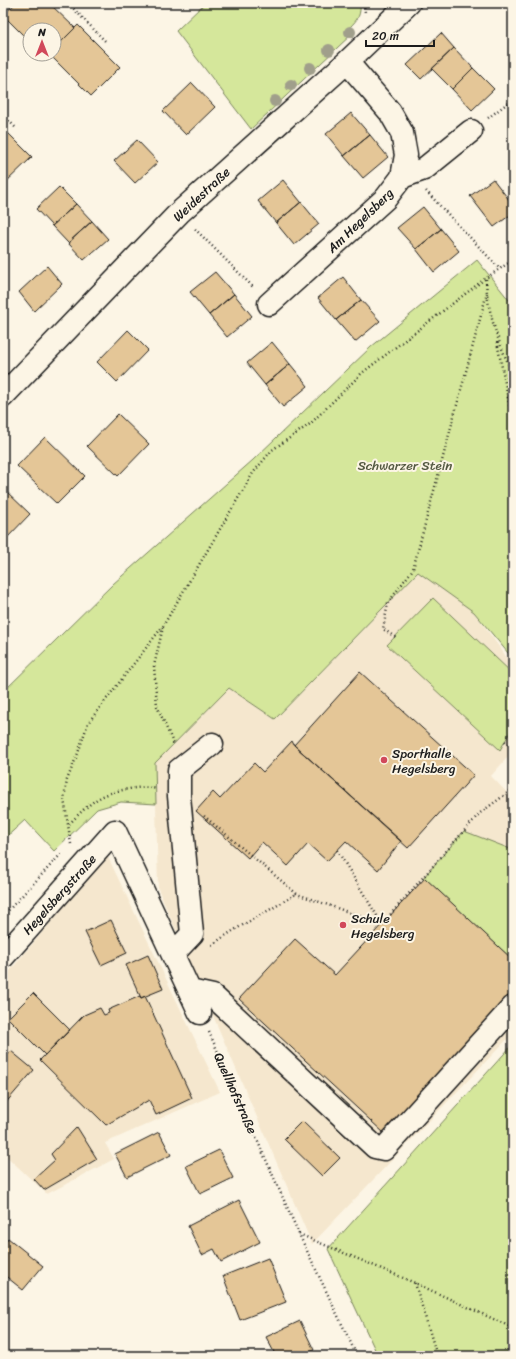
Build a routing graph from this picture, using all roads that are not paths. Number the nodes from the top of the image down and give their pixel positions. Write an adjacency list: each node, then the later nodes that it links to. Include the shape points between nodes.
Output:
1 (409, 3): 2 (street, Weidestraße)
2 (348, 62): 4 (street, Am Hegelsberg, via 390,112 402,133 406,155); 6 (street, Weidestraße, via 179,213)
3 (471, 131): 4 (street, via 424,169)
4 (402, 177): 5 (street, Am Hegelsberg, via 386,198)
5 (269, 304)
6 (3, 396)
7 (212, 744): 8 (street, via 179,770 179,796 192,934)
8 (174, 953): 9 (street, Hegelsbergstraße, via 115,830); 10 (street)
9 (3, 957)
10 (190, 991): 11 (street, via 213,996 375,1147 384,1149); 12 (street)
11 (513, 1007)
12 (200, 1013)

